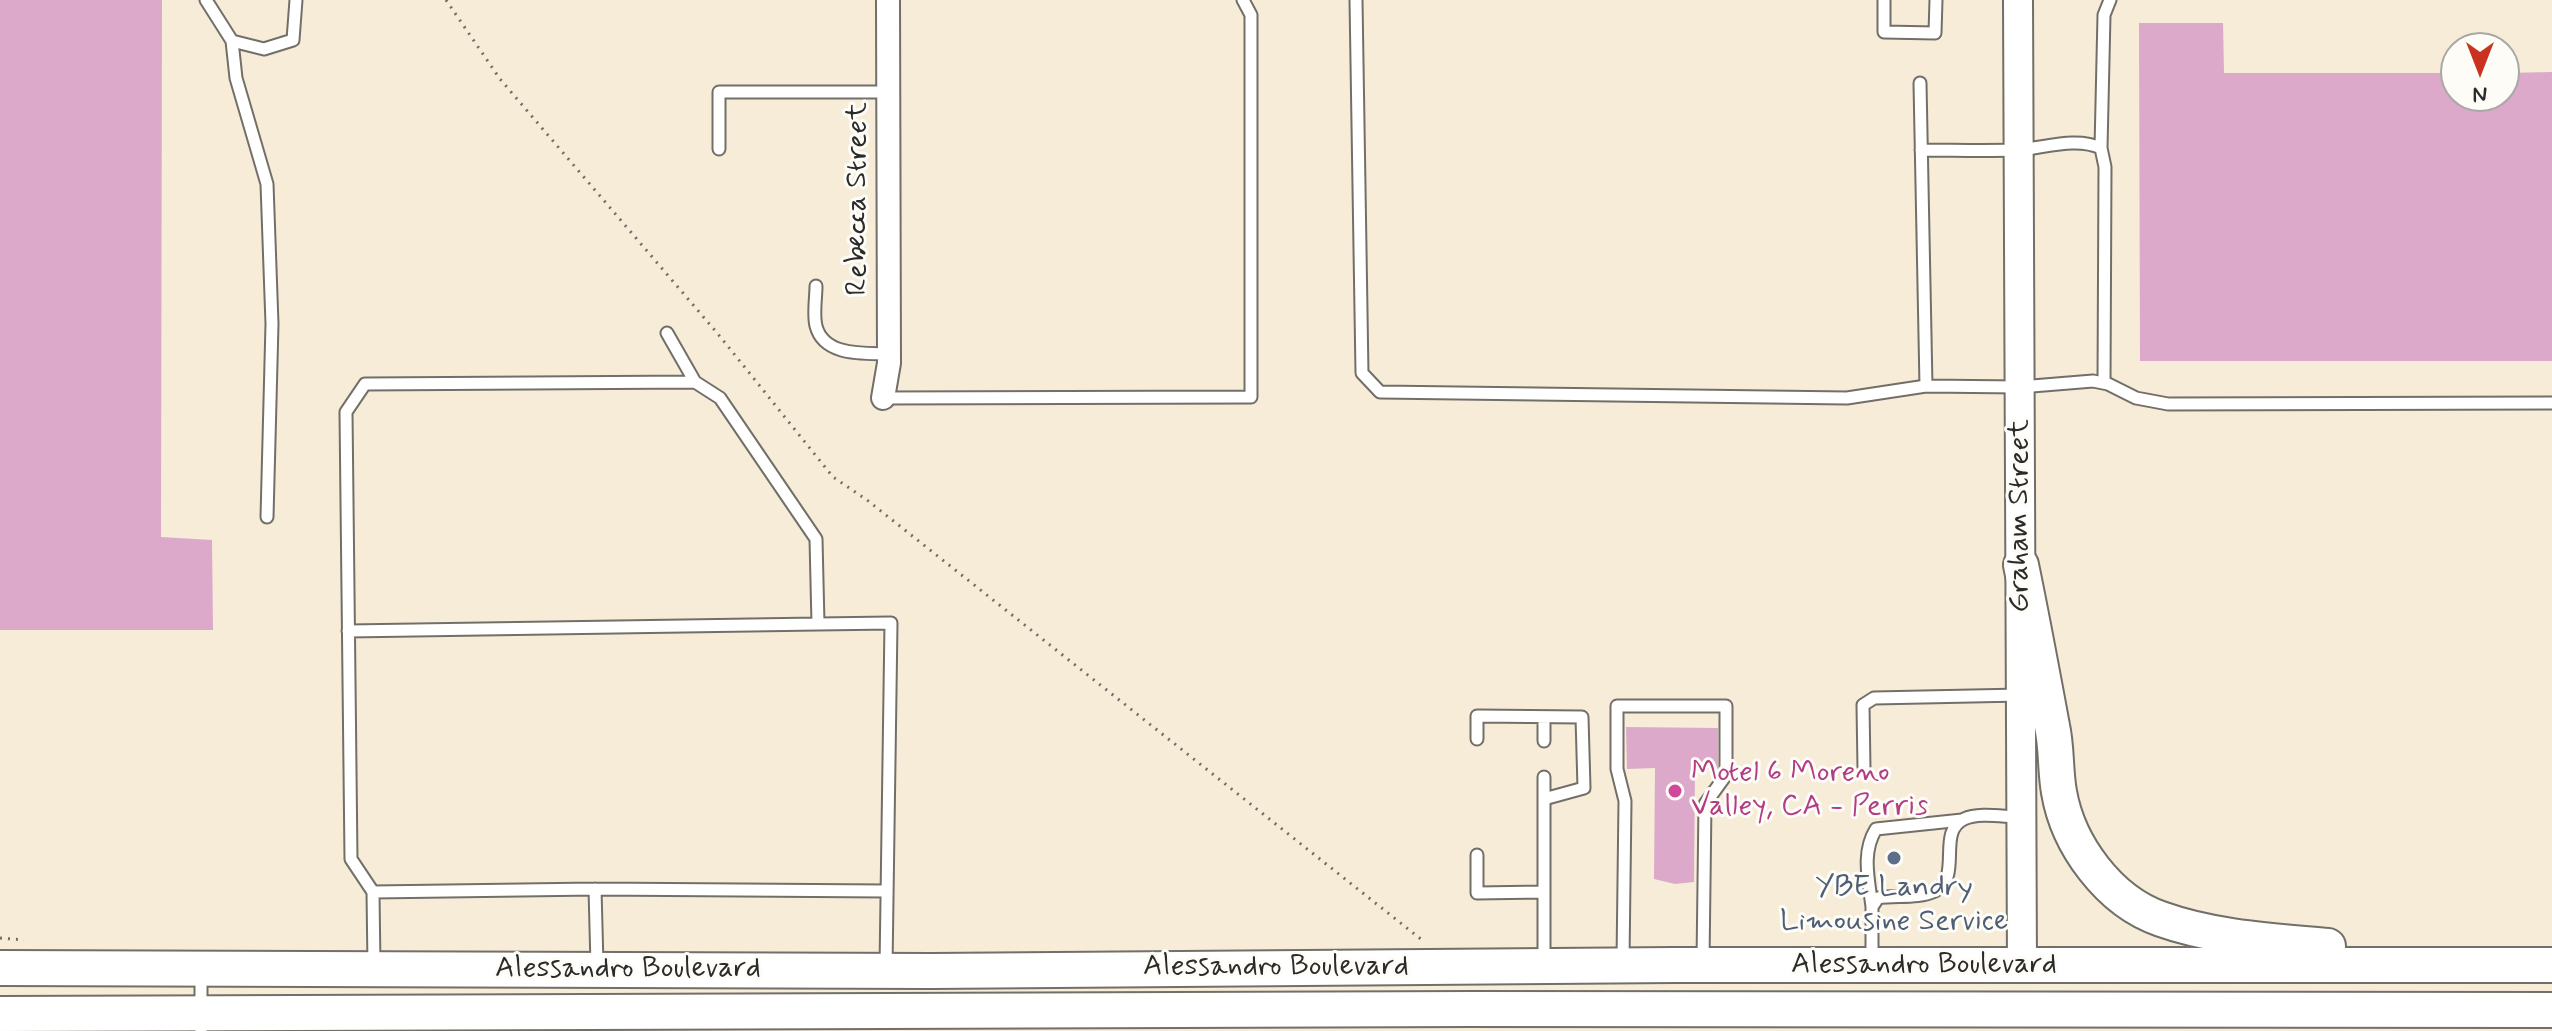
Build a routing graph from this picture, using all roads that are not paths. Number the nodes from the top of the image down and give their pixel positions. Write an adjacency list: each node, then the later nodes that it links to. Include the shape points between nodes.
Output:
1 (206, 0): 10 (lane)
2 (296, 0): 10 (lane, via 293,40 264,49)
3 (888, 0): 12 (street, Rebecca Street)
4 (1243, 0): 24 (lane, via 1251,15 1251,397)
5 (1356, 0): 22 (lane, via 1362,373 1380,392 1847,398)
6 (1884, 0): 7 (lane, via 1884,32 1935,33)
7 (1936, 0)
8 (2018, 0): 16 (street, Graham Street)
9 (2110, 0): 13 (lane, via 2104,15)
10 (232, 41): 26 (lane, via 236,78 267,184 272,324)
11 (1920, 83): 15 (lane)
12 (888, 92): 14 (lane, via 719,92); 19 (street, Rebecca Street)
13 (2101, 148): 16 (lane, via 2079,144); 21 (lane)
14 (719, 149)
15 (1921, 150): 16 (lane); 22 (lane)
16 (2018, 150): 23 (street, Graham Street)
17 (816, 286): 19 (lane, via 816,327 825,340 840,352)
18 (667, 333): 20 (lane)
19 (889, 354): 24 (street, Rebecca Street)
20 (695, 382): 28 (lane, via 720,398 816,539); 29 (lane, via 365,384 346,412)
21 (2104, 383): 23 (lane); 25 (lane, via 2136,398 2168,404)
22 (1926, 386): 23 (lane)
23 (2020, 387): 27 (street, Graham Street)
24 (883, 398)
25 (2552, 403)
26 (267, 517)
27 (2021, 565): 30 (street, Graham Street); 45 (main road, via 2055,737 2059,793 2087,861 2122,897 2158,918 2247,937)
28 (818, 624): 29 (lane); 41 (lane, via 891,623)
29 (348, 631): 42 (lane, via 351,859)
30 (2021, 695): 34 (lane, via 1874,698 1863,705); 37 (street, Graham Street)
31 (1544, 717): 32 (lane, via 1477,716); 33 (lane); 36 (lane, via 1582,717 1584,788)
32 (1477, 739)
33 (1544, 741)
34 (1864, 769)
35 (1544, 777): 36 (lane)
36 (1544, 799): 43 (lane)
37 (2021, 817): 38 (lane); 50 (street, Graham Street)
38 (1962, 820): 44 (lane, via 1951,838 1943,885 1919,895 1878,898); 44 (lane, via 1876,829 1867,858)
39 (1477, 855): 43 (lane, via 1477,893)
40 (595, 889): 41 (lane); 42 (lane); 54 (lane)
41 (886, 891): 55 (lane)
42 (373, 892): 53 (lane)
43 (1543, 892): 48 (lane)
44 (1872, 907): 49 (lane)
45 (2552, 963): 50 (main road, Alessandro Boulevard)
46 (1623, 965): 47 (main road, Alessandro Boulevard); 47 (lane, via 1625,801 1617,769 1617,706 1726,706 1726,775 1705,804); 48 (main road, Alessandro Boulevard)
47 (1688, 965): 49 (main road, Alessandro Boulevard); 56 (main road, via 1592,986 1484,987 1477,992)
48 (1544, 966): 55 (main road, Alessandro Boulevard)
49 (1872, 966): 50 (main road, Alessandro Boulevard)
50 (2022, 966): 60 (main road, Graham Street)
51 (0, 968): 52 (main road, Alessandro Boulevard)
52 (201, 970): 53 (main road, Alessandro Boulevard); 61 (lane)
53 (374, 970): 54 (main road, Alessandro Boulevard)
54 (598, 970): 55 (main road, Alessandro Boulevard)
55 (886, 971): 59 (main road)
56 (1473, 1009): 59 (main road, Alessandro Boulevard, via 1233,1017); 60 (main road, Alessandro Boulevard)
57 (2552, 1010): 60 (main road, Alessandro Boulevard)
58 (0, 1014): 61 (main road, Alessandro Boulevard)
59 (886, 1017): 61 (main road, Alessandro Boulevard)
60 (2023, 1020)
61 (201, 1023)

